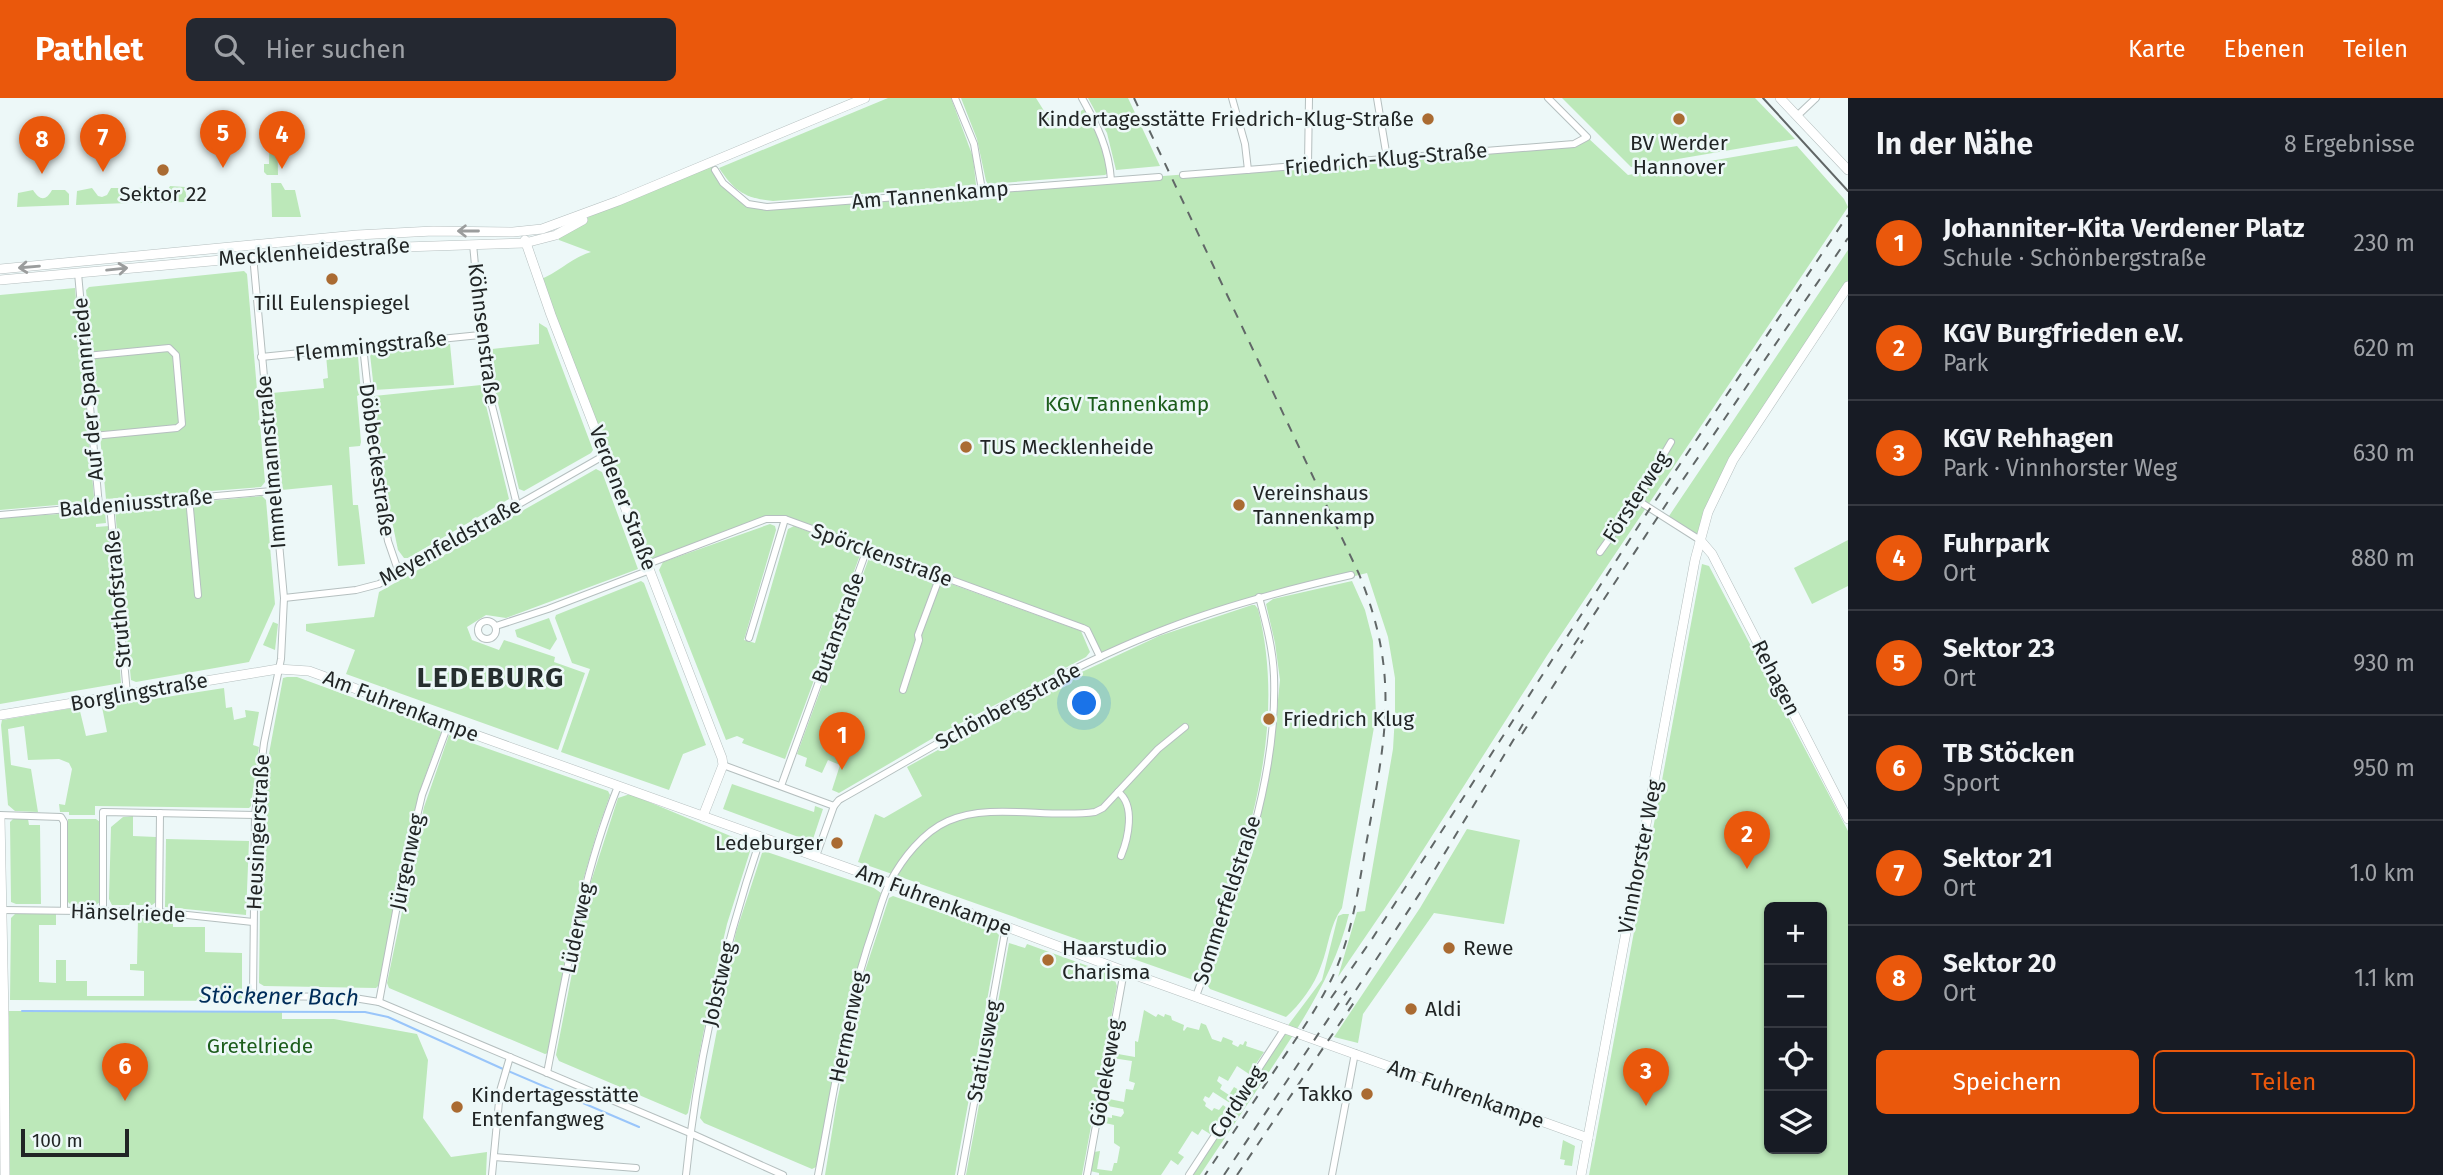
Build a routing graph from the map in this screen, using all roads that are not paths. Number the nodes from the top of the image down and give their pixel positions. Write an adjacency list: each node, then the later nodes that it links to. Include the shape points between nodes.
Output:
1 (865, 98): 20 (street, Mecklenheidestraße)
2 (955, 98): 19 (street, via 974,144)
3 (1082, 98): 18 (street, via 1104,141)
4 (1232, 98): 14 (street)
5 (1308, 98): 12 (street)
6 (1377, 98): 11 (street)
7 (1548, 98): 11 (street, Friedrich-Klug-Straße, via 1587,137 1574,144)
8 (1780, 98): 10 (street)
9 (1816, 98): 10 (street)
10 (1797, 116): 15 (street)
11 (1387, 158): 12 (street, Friedrich-Klug-Straße)
12 (1308, 164): 14 (street, Friedrich-Klug-Straße)
13 (715, 170): 19 (street, Am Tannenkamp, via 748,204 767,207)
14 (1248, 170): 16 (street, Friedrich-Klug-Straße)
15 (1848, 170)
16 (1183, 175)
17 (1159, 177): 18 (street, Am Tannenkamp)
18 (1111, 180): 19 (street, Am Tannenkamp)
19 (982, 190)
20 (618, 201): 21 (street, Mecklenheidestraße, via 565,222); 23 (street, Mecklenheidestraße, via 556,235)
21 (523, 232): 22 (street, Mecklenheidestraße, one-way to 22); 23 (street, Verdener Straße)
22 (357, 235): 25 (street, Mecklenheidestraße); 26 (street)
23 (525, 243): 24 (street, Mecklenheidestraße); 38 (street, Verdener Straße)
24 (473, 244): 26 (street, Mecklenheidestraße); 32 (street, Köhnsenstraße)
25 (243, 246): 27 (street); 28 (street, Mecklenheidestraße, one-way to 28)
26 (343, 248): 27 (street, Mecklenheidestraße)
27 (253, 255): 29 (street, Mecklenheidestraße, one-way to 27); 35 (street, Immelmannstraße)
28 (0, 269)
29 (78, 273): 30 (street, Mecklenheidestraße); 34 (street, Auf der Spannriede)
30 (0, 280)
31 (1848, 286): 47 (street, Vinnhorster Weg, via 1733,460)
32 (480, 335): 33 (street, Flemmingstraße); 43 (street, Köhnsenstraße, via 486,382)
33 (363, 346): 35 (street, Flemmingstraße); 51 (street, Döbbeckestraße, via 378,484)
34 (86, 356): 36 (street, Auf der Spannriede); 36 (street, via 169,348 176,355 182,424)
35 (261, 358): 39 (street, Immelmannstraße)
36 (93, 436): 44 (street, Auf der Spannriede)
37 (1671, 442): 41 (street, Försterweg)
38 (605, 454): 43 (street, Meyenfeldstraße); 50 (street, Verdener Straße)
39 (272, 491): 40 (street, Baldeniusstraße); 55 (street, Immelmannstraße)
40 (189, 498): 42 (street, Baldeniusstraße); 54 (street)
41 (1637, 500): 47 (street); 49 (street, Försterweg)
42 (110, 505): 44 (street, Baldeniusstraße); 62 (street, Struthofstraße)
43 (517, 505): 51 (street, Meyenfeldstraße)
44 (99, 506): 45 (street, Baldeniusstraße)
45 (0, 515)
46 (785, 519): 48 (street, Spörckenstraße); 50 (street, Spörckenstraße, via 766,519); 58 (street)
47 (1700, 540): 75 (street, Rehagen, via 1712,554); 94 (street, Vinnhorster Weg)
48 (867, 549): 53 (street, Spörckenstraße); 68 (street, Butanstraße)
49 (1600, 552)
50 (649, 567): 57 (street, Spörckenstraße); 66 (street, Verdener Straße)
51 (399, 573): 55 (street, Meyenfeldstraße, via 368,588)
52 (1351, 575): 56 (street, Schönbergstraße)
53 (940, 576): 59 (street, Spörckenstraße, via 1083,628); 61 (street)
54 (198, 595)
55 (284, 597): 60 (street, Immelmannstraße)
56 (1259, 597): 59 (street, Schönbergstraße); 87 (street, Sommerfeldstraße, via 1274,676 1265,773 1238,882)
57 (496, 626)
58 (749, 638)
59 (1100, 657): 70 (street, Schönbergstraße, via 964,728)
60 (278, 669): 62 (street, Borglingstraße); 64 (street, Am Fuhrenkampe, via 309,671); 72 (street, Heusingerstraße)
61 (903, 690)
62 (127, 694): 63 (street, Borglingstraße)
63 (0, 715)
64 (448, 725): 67 (street, Am Fuhrenkampe); 88 (street, Jürgenweg, via 422,795)
65 (1185, 727): 69 (street, Hermenweg, via 1158,748)
66 (723, 765): 68 (street); 74 (street)
67 (618, 786): 74 (street, Am Fuhrenkampe); 92 (street, Lüderweg, via 593,854)
68 (780, 786): 70 (street)
69 (1118, 792): 78 (street, via 1128,809); 79 (street, Hermenweg, via 1095,812 975,814 946,822 921,841)
70 (834, 806): 77 (street)
71 (160, 813): 72 (street); 82 (street, via 103,812); 83 (street)
72 (255, 815): 84 (street, Heusingerstraße)
73 (0, 816): 80 (street); 81 (street, via 61,817)
74 (703, 816): 76 (street, Am Fuhrenkampe)
75 (1848, 819)
76 (761, 837): 77 (street, Am Fuhrenkampe); 93 (street, Jobstweg, via 738,905 710,1020)
77 (816, 856): 79 (street, Am Fuhrenkampe)
78 (1121, 856)
79 (890, 883): 85 (street, Am Fuhrenkampe); 101 (street, Hermenweg, via 855,992)
80 (3, 910): 81 (street, Hänselriede); 97 (street)
81 (64, 911): 82 (street, Hänselriede)
82 (103, 911): 83 (street, Hänselriede)
83 (159, 912): 84 (street, Hänselriede)
84 (253, 922): 88 (street, Heusingerstraße, via 253,996)
85 (1006, 927): 86 (street, Am Fuhrenkampe); 102 (street, Statiusweg)
86 (1124, 971): 87 (street, Am Fuhrenkampe); 103 (street, Gödekeweg)
87 (1196, 996): 89 (street, Am Fuhrenkampe)
88 (379, 1002): 91 (street)
89 (1285, 1028): 90 (street, Am Fuhrenkampe); 104 (street, Cordweg)
90 (1355, 1054): 94 (street, Am Fuhrenkampe); 105 (street)
91 (509, 1059): 92 (street); 95 (street, via 499,1091)
92 (547, 1073): 93 (street)
93 (690, 1133): 99 (street, Jobstweg); 100 (street)
94 (1588, 1138): 106 (street, Vinnhorster Weg)
95 (494, 1157): 96 (street); 98 (street)
96 (636, 1168)
97 (5, 1175)
98 (492, 1175)
99 (686, 1175)
100 (783, 1175)
101 (818, 1175)
102 (961, 1175)
103 (1087, 1175)
104 (1189, 1175)
105 (1332, 1175)
106 (1581, 1175)

